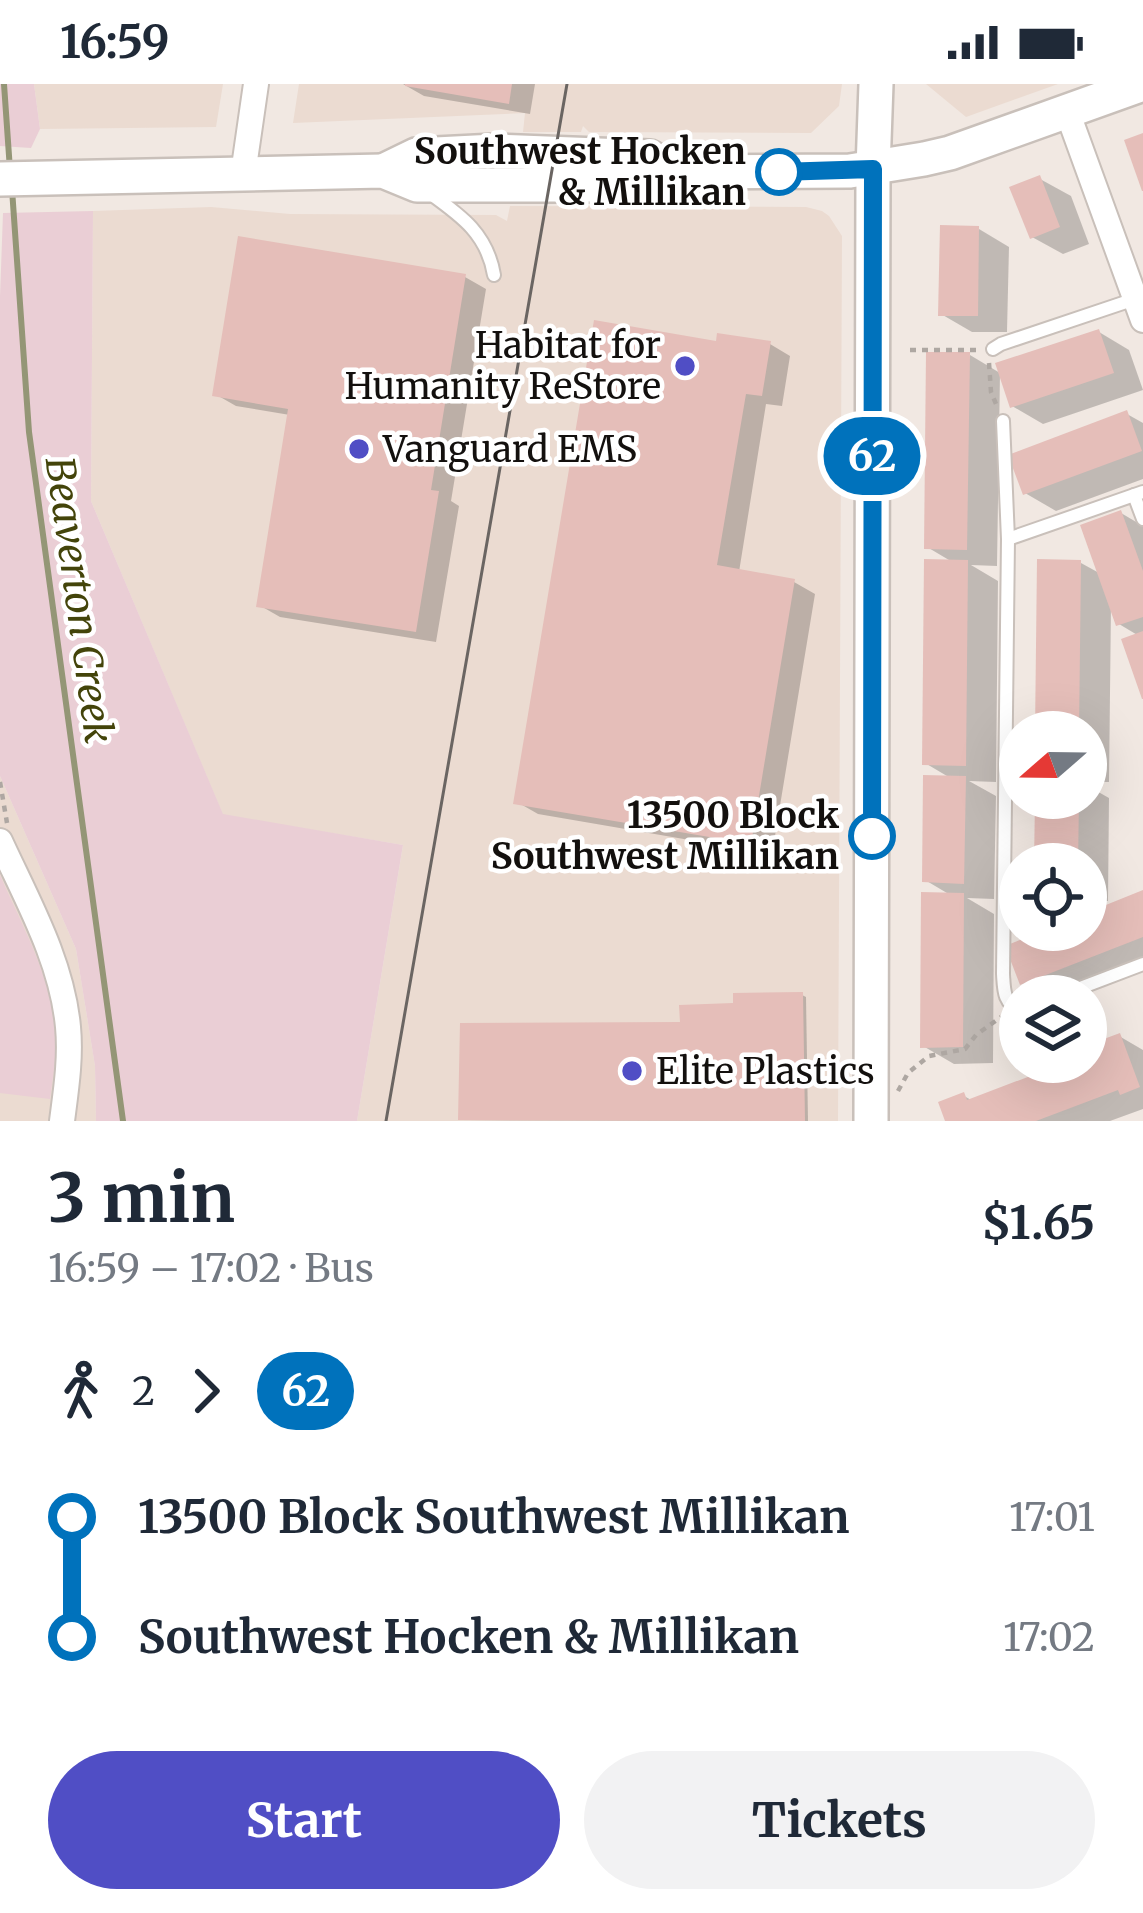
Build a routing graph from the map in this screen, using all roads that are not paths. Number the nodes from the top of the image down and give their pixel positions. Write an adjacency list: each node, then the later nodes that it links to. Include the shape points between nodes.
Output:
1 (256, 84): 8 (street)
2 (876, 84): 5 (street)
3 (1143, 84): 4 (street)
4 (1067, 111): 5 (street, via 950,153); 12 (street)
5 (873, 169): 7 (street); 23 (street)
6 (382, 171): 7 (street, via 416,155 519,152 650,157); 8 (street); 10 (street)
7 (675, 172): 10 (street, via 643,185)
8 (243, 174): 9 (street)
9 (0, 178)
10 (417, 184): 11 (lane, via 468,221)
11 (494, 274)
12 (1139, 310): 13 (lane)
13 (993, 350)
14 (1003, 421): 17 (lane)
15 (1139, 494): 16 (lane); 17 (lane)
16 (1143, 519)
17 (1008, 539): 20 (lane)
18 (0, 841): 22 (street, via 62,988 69,1051)
19 (1143, 964): 21 (lane)
20 (1003, 975)
21 (1107, 978)
22 (62, 1121)
23 (871, 1121)

